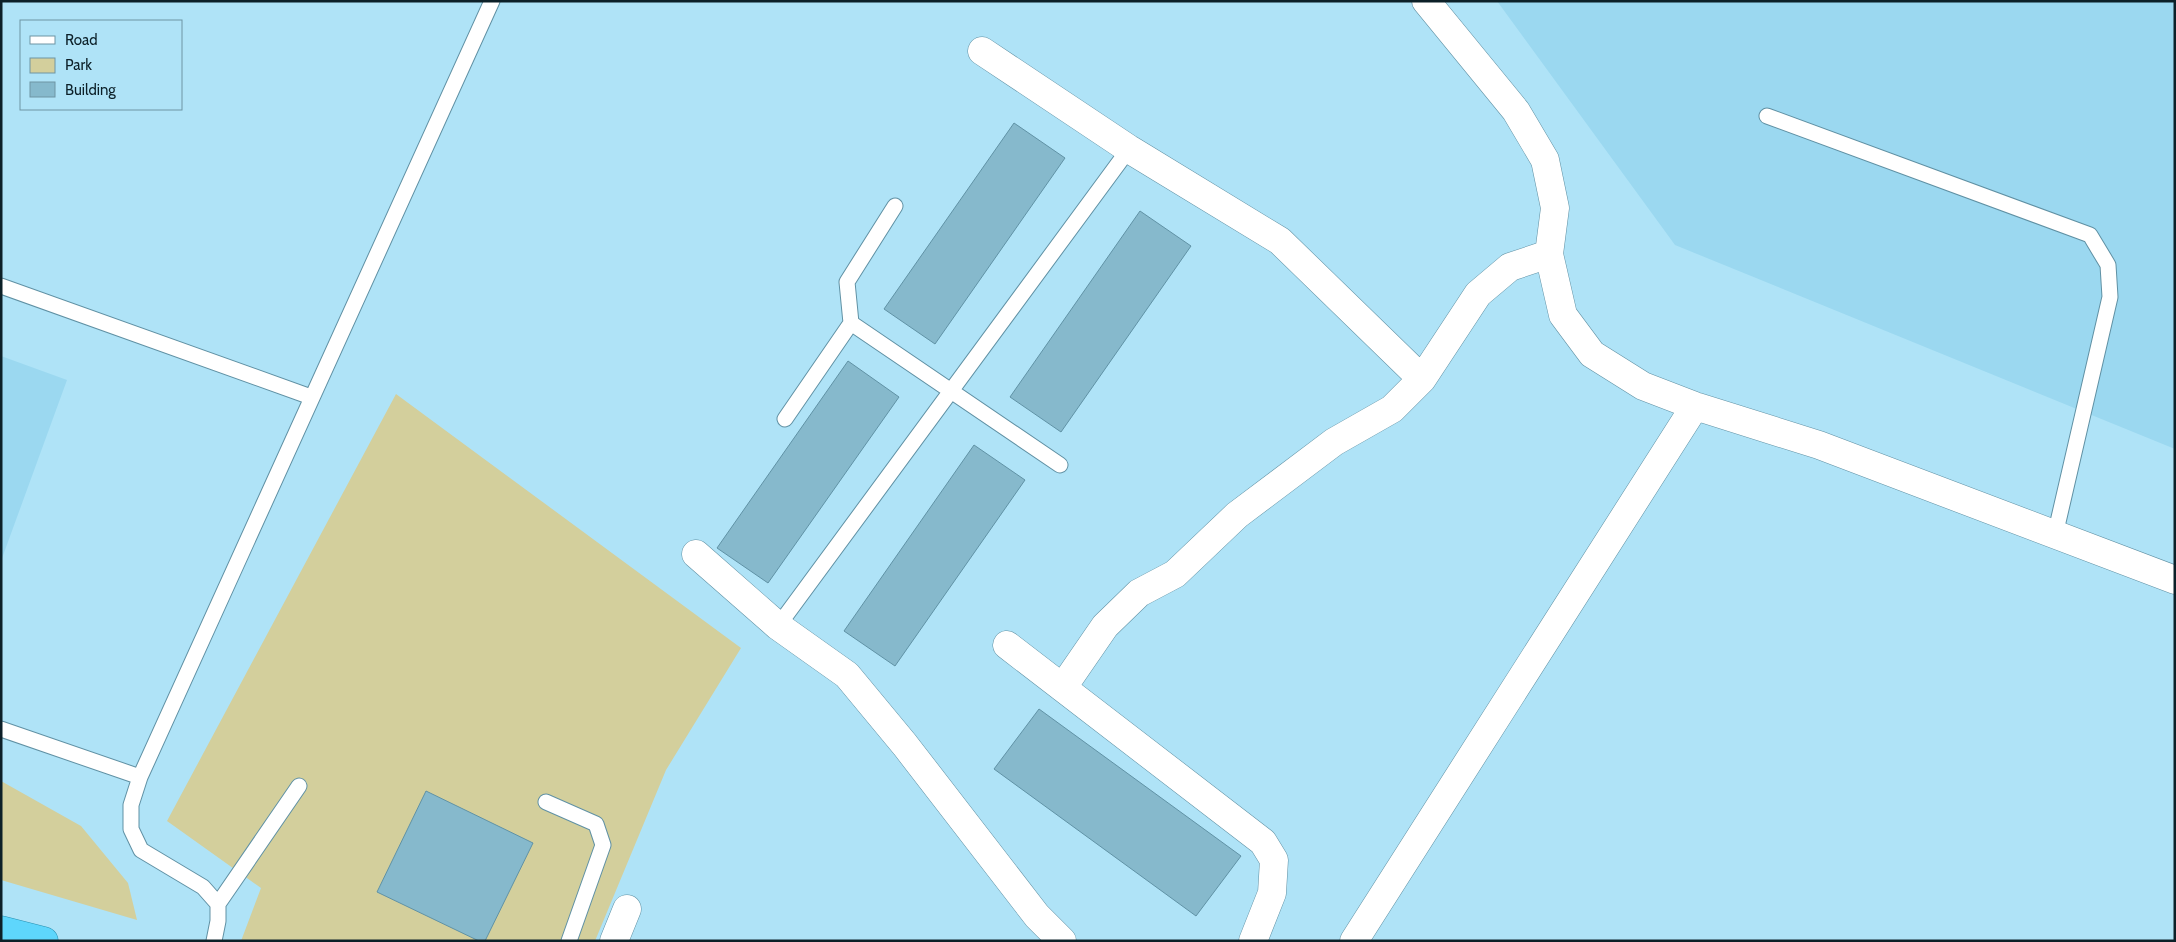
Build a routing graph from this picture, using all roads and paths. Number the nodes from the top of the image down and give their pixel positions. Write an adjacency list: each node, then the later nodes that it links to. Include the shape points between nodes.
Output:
1 (492, 1): 12 (lane)
2 (1426, 1): 7 (street, via 1516,111 1545,160 1554,208)
3 (982, 51): 5 (street)
4 (1768, 116): 16 (lane, via 2090,235 2108,265 2110,297)
5 (1129, 149): 10 (street, via 1280,241); 11 (lane)
6 (895, 206): 9 (lane, via 847,282)
7 (1549, 254): 10 (street, via 1510,267 1478,294); 13 (street, via 1563,315 1592,354 1643,386)
8 (1, 286): 12 (lane)
9 (851, 323): 11 (lane); 14 (lane)
10 (1422, 378): 21 (street, via 1392,409 1334,442 1237,515 1175,574 1138,593 1105,626)
11 (952, 390): 15 (lane); 19 (lane)
12 (311, 397): 23 (lane)
13 (1695, 406): 16 (street, via 1819,445); 35 (street)
14 (785, 419)
15 (1060, 465)
16 (2055, 535): 18 (street)
17 (696, 554): 19 (street)
18 (2175, 580)
19 (778, 626): 33 (street, via 846,675 905,745 1038,916)
20 (1007, 645): 21 (street)
21 (1063, 687): 34 (street, via 1263,842 1274,860 1272,893)
22 (1, 730): 23 (lane)
23 (140, 777): 26 (lane, via 131,805 131,829 141,850 203,887)
24 (299, 786): 26 (lane)
25 (546, 802): 31 (lane, via 596,824 603,845)
26 (218, 904): 30 (lane)
27 (626, 909): 32 (street)
28 (1, 930): 29 (highway)
29 (44, 941)
30 (214, 941)
31 (569, 941)
32 (614, 941)
33 (1062, 941)
34 (1253, 941)
35 (1354, 941)

